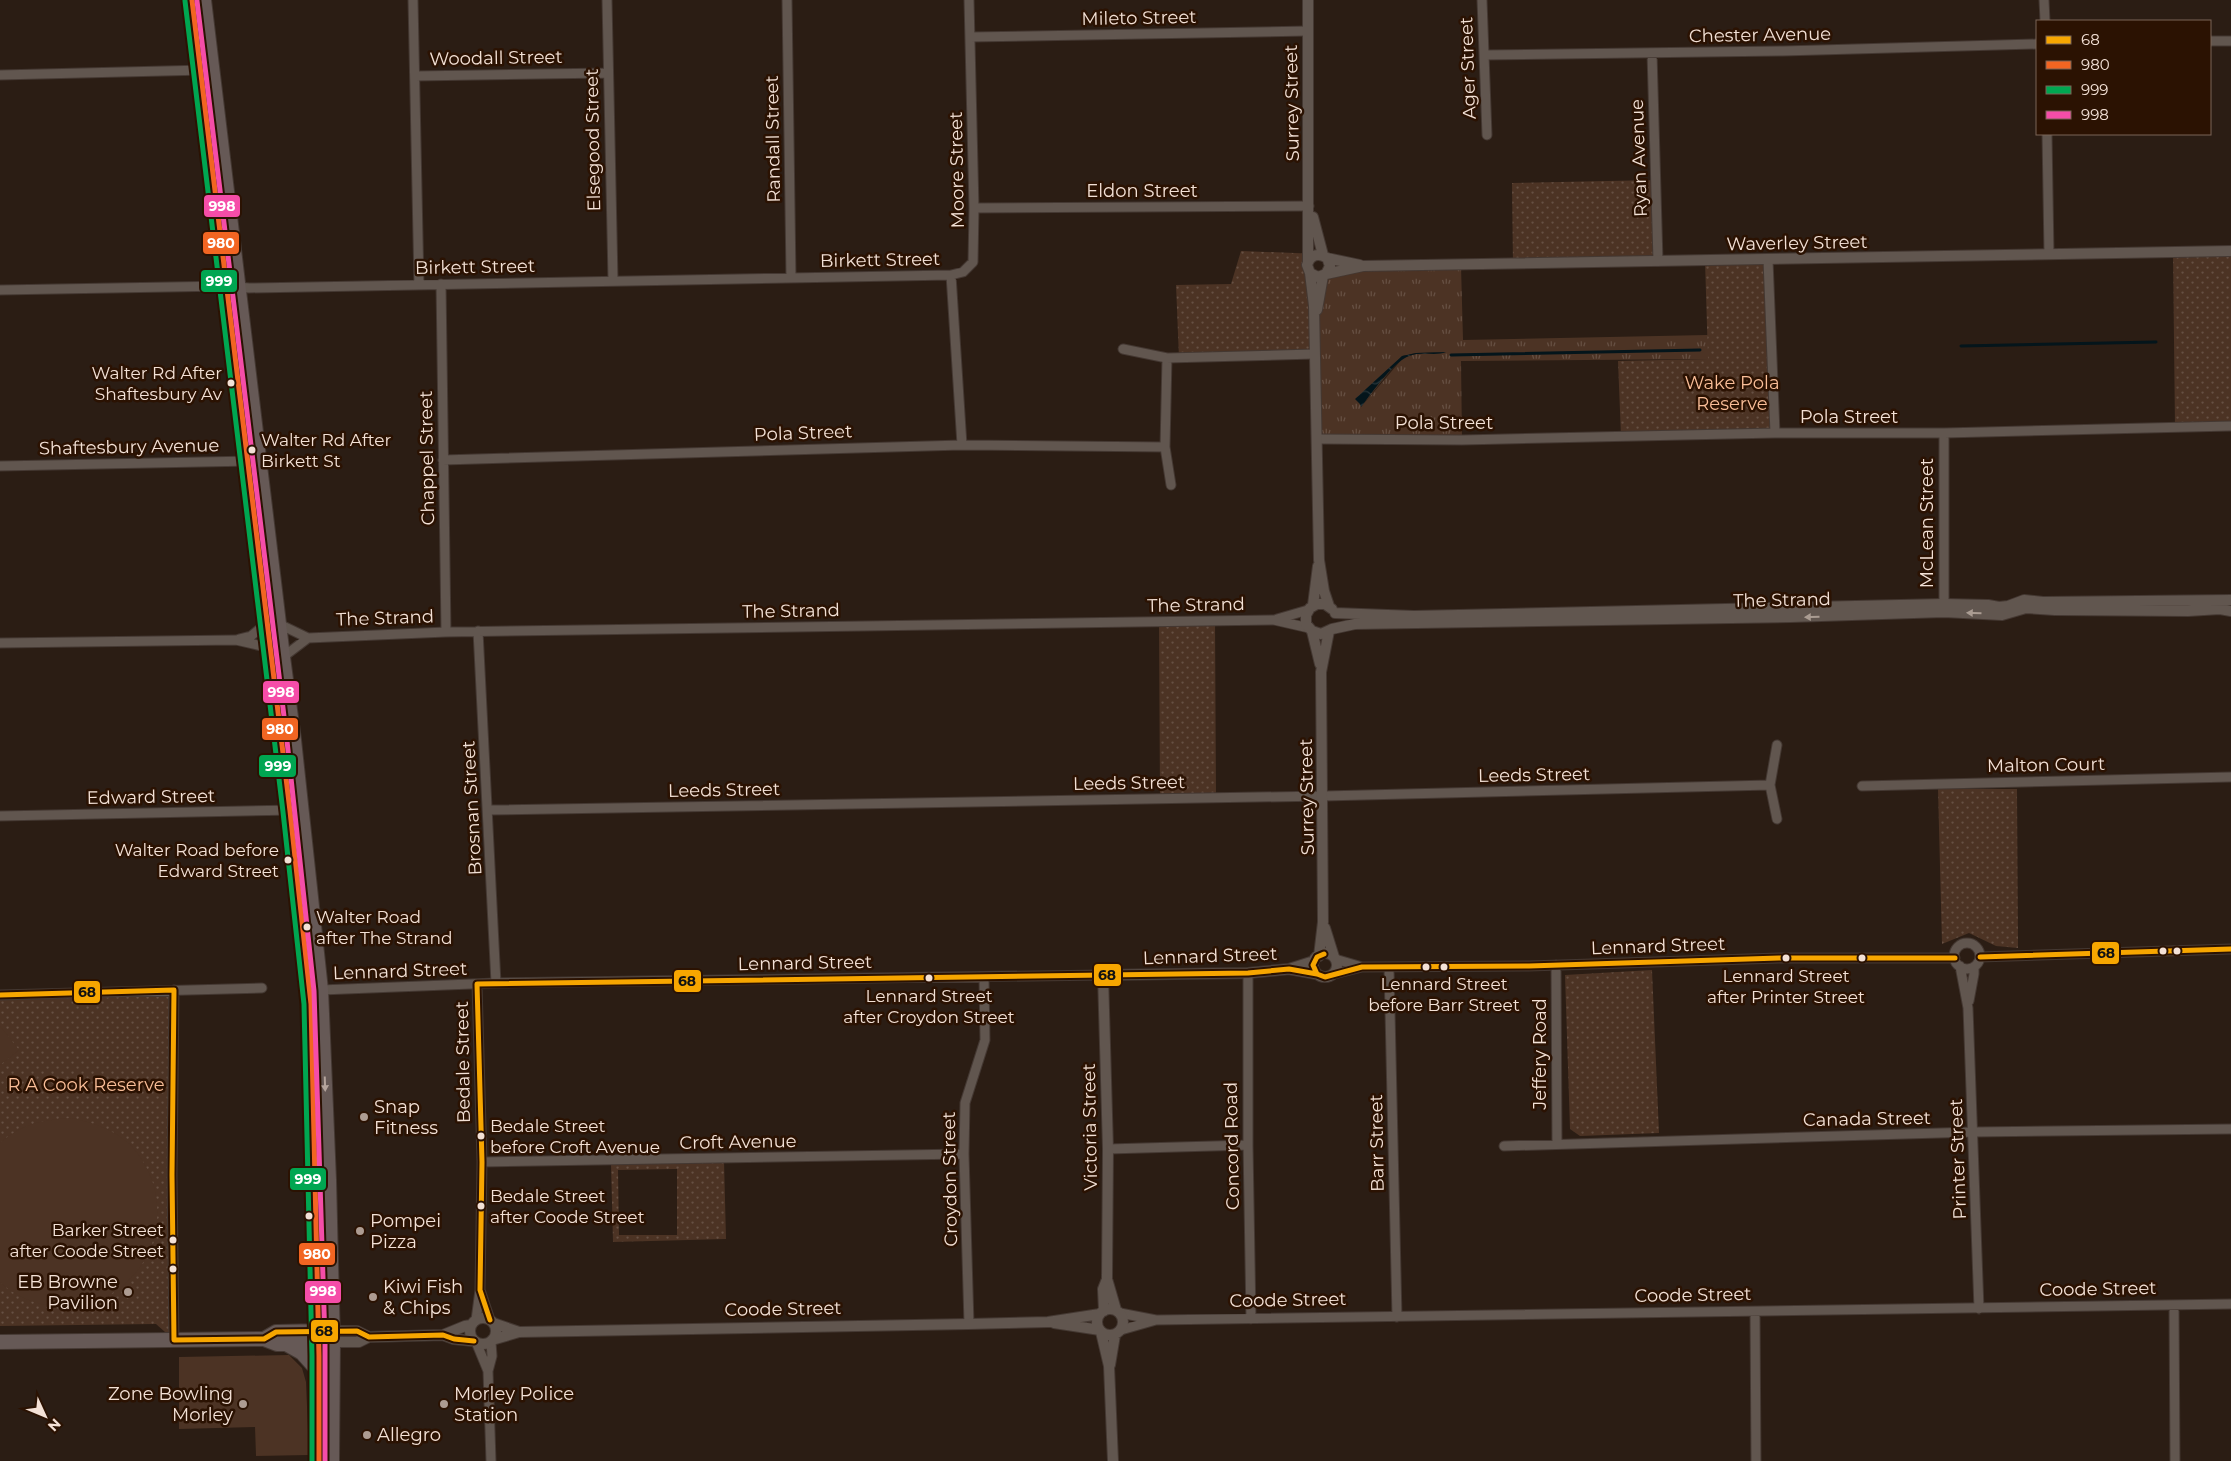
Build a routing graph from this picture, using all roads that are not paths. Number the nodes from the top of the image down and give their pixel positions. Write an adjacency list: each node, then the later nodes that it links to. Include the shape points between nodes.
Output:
1 (192, 0): 18 (main road)
2 (204, 0): 18 (main road)
3 (414, 0): 21 (street)
4 (606, 0): 19 (street, Elsegood Street)
5 (787, 0): 36 (street, Randall Street)
6 (969, 0): 12 (street, Moore Street)
7 (1308, 0): 11 (street, Surrey Street)
8 (1482, 0): 17 (street, Ager Street)
9 (2044, 0): 10 (street)
10 (2045, 20)
11 (1308, 31): 12 (street, Mileto Street); 24 (street, Surrey Street)
12 (970, 37): 25 (street, Moore Street)
13 (2211, 41): 14 (street)
14 (2231, 41)
15 (2036, 44): 16 (street, Chester Avenue)
16 (1652, 53): 17 (street, Chester Avenue); 31 (street, Ryan Avenue)
17 (1484, 55): 22 (street, Ager Street)
18 (207, 70): 20 (street); 40 (main road)
19 (607, 73): 21 (street, Woodall Street); 37 (street, Elsegood Street)
20 (0, 76)
21 (415, 76): 39 (street)
22 (1487, 135)
23 (2047, 135): 27 (street)
24 (1309, 206): 25 (street, Eldon Street); 28 (street, Surrey Street); 30 (street, Surrey Street)
25 (974, 208): 34 (street, Moore Street, via 973,262 963,272)
26 (2231, 251): 27 (street, Waverley Street)
27 (2049, 254): 29 (street, Waverley Street)
28 (1325, 256): 30 (street, via 1314,255); 32 (street, Waverley Street); 35 (street, via 1330,266)
29 (1768, 260): 31 (street, Waverley Street); 47 (street)
30 (1308, 261): 33 (street)
31 (1658, 262): 32 (street, Waverley Street)
32 (1364, 266): 35 (street, Waverley Street)
33 (1310, 273): 35 (street); 42 (street)
34 (951, 275): 36 (street, Birkett Street); 50 (street)
35 (1325, 275): 42 (street)
36 (791, 277): 37 (street, Birkett Street)
37 (613, 280): 38 (street, Birkett Street)
38 (441, 284): 39 (street, Birkett Street); 52 (street, Chappel Street)
39 (420, 285): 40 (street, Birkett Street)
40 (232, 287): 41 (street, Birkett Street); 53 (main road)
41 (0, 290)
42 (1314, 326): 44 (street)
43 (1123, 349): 45 (street)
44 (1314, 354): 45 (street); 49 (street)
45 (1166, 358): 51 (street)
46 (2231, 426): 48 (street, Pola Street)
47 (1775, 433): 48 (street, Pola Street); 49 (street, Pola Street)
48 (1944, 433): 59 (street, McLean Street)
49 (1317, 440): 56 (street)
50 (962, 445): 51 (street, Pola Street); 52 (street, Pola Street)
51 (1164, 447): 55 (street)
52 (443, 460): 66 (street, Chappel Street)
53 (253, 461): 54 (street, Shaftesbury Avenue); 63 (main road)
54 (0, 466)
55 (1171, 485)
56 (1319, 560): 58 (street); 60 (street, via 1324,592)
57 (2231, 600): 59 (street, The Strand, via 2024,600 1999,607)
58 (1310, 608): 60 (street, via 1321,603); 62 (street, The Strand); 64 (street, via 1306,619)
59 (1944, 608): 60 (street, The Strand, via 1414,616); 61 (street, The Strand, one-way to 59, via 2026,608 2002,615); 65 (street, The Strand, one-way to 65, via 1791,618 1355,624)
60 (1332, 609): 65 (street, via 1336,622)
61 (2231, 611)
62 (1274, 620): 64 (street, The Strand); 67 (street, The Strand)
63 (273, 623): 68 (street, The Strand); 69 (street, via 251,636); 71 (main road); 72 (main road)
64 (1311, 630): 65 (street, via 1321,634); 73 (street, Surrey Street)
65 (1330, 630): 73 (street, Surrey Street)
66 (446, 632): 67 (street, The Strand); 68 (street, The Strand)
67 (478, 632): 80 (street, Brosnan Street)
68 (308, 638): 72 (street)
69 (236, 640): 70 (street); 71 (street)
70 (0, 643)
71 (270, 648): 79 (main road)
72 (283, 657): 79 (main road)
73 (1322, 672): 78 (street, Surrey Street)
74 (1776, 745): 76 (street)
75 (2231, 777): 77 (street, Malton Court)
76 (1770, 785): 78 (street, Leeds Street); 82 (street)
77 (1862, 786)
78 (1324, 796): 80 (street, Leeds Street); 83 (street, Surrey Street)
79 (296, 810): 81 (street, Edward Street); 104 (main road); 134 (main road, via 311,1004)
80 (488, 810): 101 (street, Brosnan Street)
81 (0, 816)
82 (1778, 819)
83 (1323, 922): 86 (street, Surrey Street); 87 (street, Surrey Street)
84 (2231, 949): 85 (street)
85 (1980, 957): 88 (street, via 1978,949 1967,943 1956,950); 92 (street)
86 (1316, 958): 87 (street, Lennard Street, via 1326,954); 94 (street, Lennard Street); 96 (street, via 1313,965)
87 (1335, 958): 91 (street, Lennard Street); 97 (street)
88 (1955, 958): 89 (street, Lennard Street, via 1779,958); 90 (street)
89 (1556, 965): 93 (street, Lennard Street); 109 (street, Jeffery Road)
90 (1960, 966): 92 (street); 106 (street, Printer Street)
91 (1362, 967): 93 (street, Lennard Street); 97 (street, Lennard Street)
92 (1974, 967): 106 (street, Printer Street)
93 (1389, 968): 123 (street, Barr Street)
94 (1290, 969): 95 (street, Lennard Street); 96 (street, Lennard Street)
95 (1248, 972): 98 (street, Lennard Street); 110 (street, Concord Road)
96 (1317, 974): 97 (street, Lennard Street, via 1325,977)
97 (1334, 974)
98 (1103, 975): 99 (street, Lennard Street); 112 (street, Victoria Street)
99 (984, 976): 101 (street, Lennard Street); 113 (street, Croydon Street, via 984,1040 965,1103)
100 (478, 984): 101 (street, Lennard Street); 104 (street, Lennard Street); 114 (street, Bedale Street)
101 (496, 984)
102 (262, 988): 103 (street)
103 (174, 990): 105 (street); 137 (street)
104 (321, 990): 135 (main road, one-way to 135)
105 (0, 995)
106 (1968, 1008): 108 (street, Printer Street)
107 (2231, 1129): 108 (street, Canada Street)
108 (1974, 1132): 109 (street, Canada Street); 119 (street, Printer Street)
109 (1557, 1143): 111 (street, Canada Street)
110 (1248, 1145): 112 (street); 124 (street, Concord Road)
111 (1504, 1146)
112 (1108, 1148): 115 (street, Victoria Street)
113 (964, 1154): 114 (street, Croft Avenue); 129 (street, Croydon Street)
114 (482, 1162): 116 (street, Bedale Street)
115 (1108, 1280): 120 (street, Victoria Street, via 1103,1289); 121 (street, Victoria Street)
116 (480, 1290): 126 (street, Bedale Street); 127 (street, Bedale Street)
117 (2231, 1304): 118 (street, Coode Street)
118 (2174, 1306): 119 (street, Coode Street); 150 (street)
119 (1979, 1310): 122 (street, Coode Street)
120 (1102, 1312): 121 (street); 128 (street, Coode Street); 130 (street, via 1097,1322)
121 (1118, 1312): 125 (street, Coode Street); 132 (street, via 1123,1320)
122 (1755, 1312): 123 (street, Coode Street); 149 (street)
123 (1397, 1317): 124 (street, Coode Street)
124 (1251, 1319): 125 (street, Coode Street)
125 (1156, 1320): 132 (street, Coode Street)
126 (474, 1322): 127 (street, via 482,1318); 133 (street); 138 (street, via 470,1333)
127 (492, 1322): 131 (street, Coode Street); 139 (street, via 496,1332)
128 (1048, 1322): 129 (street, Coode Street); 130 (street, Coode Street)
129 (969, 1324): 131 (street, Coode Street)
130 (1100, 1331): 132 (street, via 1108,1335); 142 (street)
131 (519, 1332): 139 (street, Coode Street)
132 (1118, 1332): 142 (street)
133 (443, 1335): 135 (street, via 369,1337 359,1342); 138 (street)
134 (318, 1337): 135 (main road); 136 (main road, via 276,1332); 141 (main road); 144 (main road)
135 (333, 1337): 146 (main road)
136 (264, 1338): 137 (main road); 141 (main road)
137 (174, 1340): 140 (main road)
138 (475, 1341): 139 (street, via 483,1344); 143 (street)
139 (491, 1341): 143 (street)
140 (0, 1342)
141 (286, 1344): 144 (main road, via 305,1355)
142 (1109, 1366): 148 (street)
143 (488, 1371): 147 (street)
144 (319, 1372): 145 (main road)
145 (319, 1461)
146 (332, 1461)
147 (491, 1461)
148 (1113, 1461)
149 (1756, 1461)
150 (2175, 1461)

